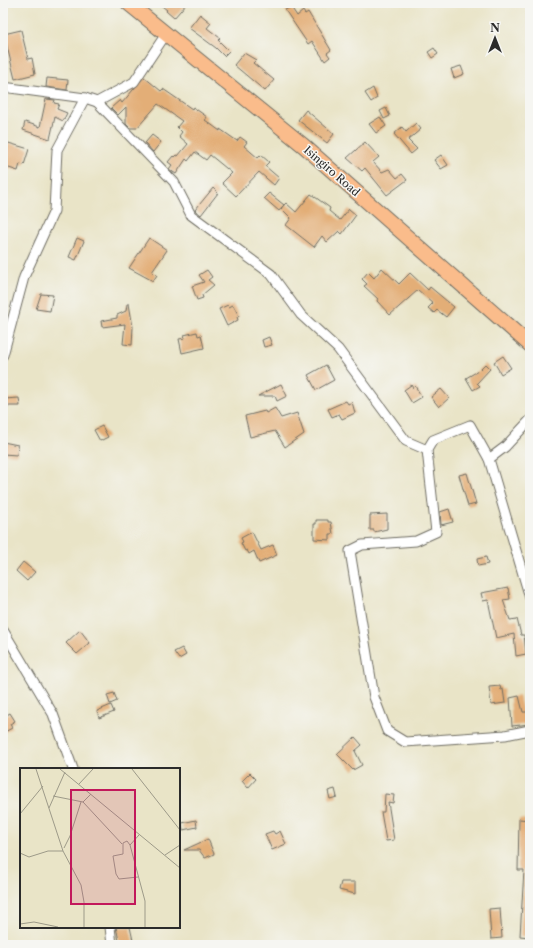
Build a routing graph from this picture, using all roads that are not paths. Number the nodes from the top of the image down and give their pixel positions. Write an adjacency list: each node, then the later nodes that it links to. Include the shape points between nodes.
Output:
1 (128, 3): 2 (main road, Isingiro Road)
2 (166, 34): 5 (street, via 134,82); 6 (main road, Isingiro Road, via 304,146)
3 (3, 87): 4 (street)
4 (85, 98): 5 (street); 7 (street, via 57,150 54,211 24,278)
5 (97, 102): 9 (street, via 174,182 192,215 271,274 301,314 338,349 406,441)
6 (530, 345)
7 (3, 356)
8 (530, 420): 10 (street, via 505,447)
9 (427, 450): 10 (street, via 432,440 470,425); 13 (street, via 436,532 416,541 362,545 350,551 374,697 388,731 404,742 505,735)
10 (489, 459): 11 (street)
11 (530, 598)
12 (3, 630): 14 (street, via 53,714)
13 (530, 730)
14 (73, 768)
15 (110, 928): 16 (street)
16 (112, 945)

